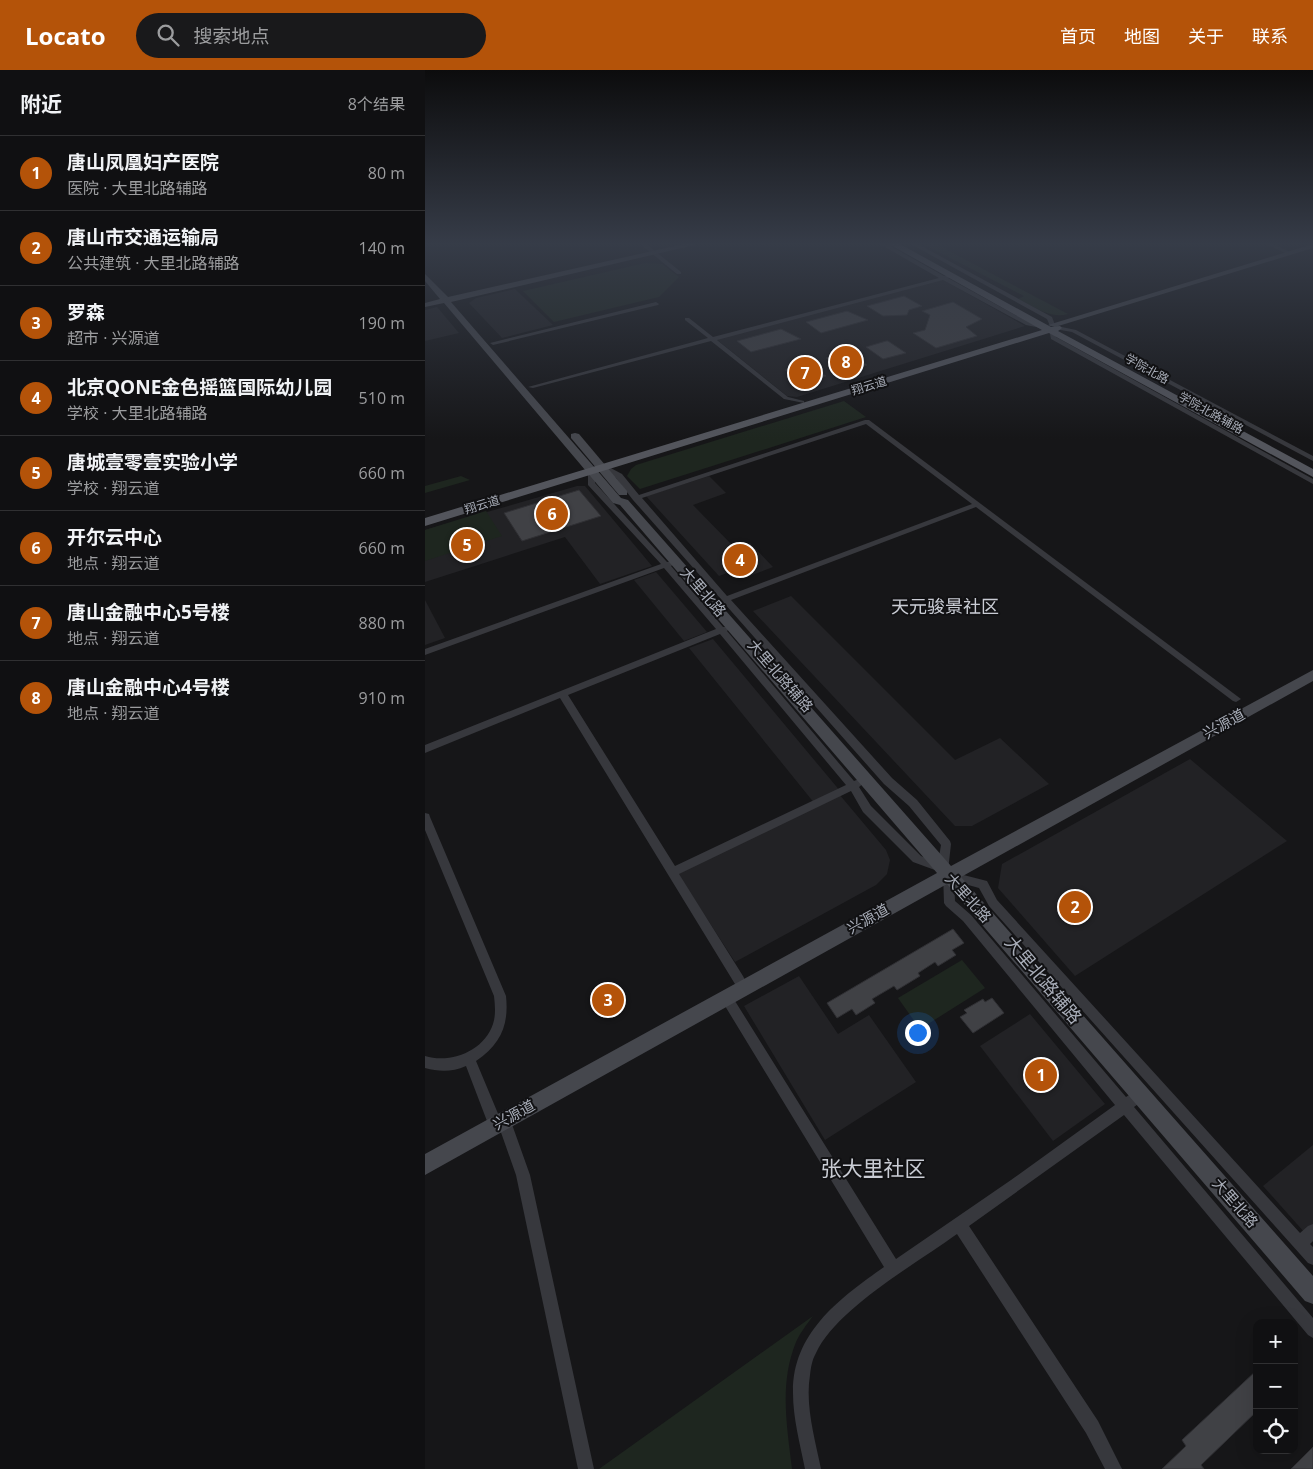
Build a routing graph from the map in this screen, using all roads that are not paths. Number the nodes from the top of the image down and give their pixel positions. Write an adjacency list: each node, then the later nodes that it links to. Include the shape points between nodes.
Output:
1 (458, 308): 18 (main road, 大里北路)
2 (459, 308): 12 (main road, 大里北路)
3 (637, 308): 12 (street)
4 (829, 308): 11 (street)
5 (1011, 308): 10 (main road, 学院北路)
6 (1015, 308): 10 (main road, 学院北路)
7 (1114, 308): 10 (main road, 翔云道)
8 (1115, 308): 10 (main road, 翔云道)
9 (687, 319): 11 (street)
10 (1051, 328): 14 (main road, 翔云道); 15 (main road, 学院北路); 15 (main road, 学院北路, via 1107,352); 18 (main road, 翔云道)
11 (713, 339): 13 (street); 14 (street, via 786,398)
12 (493, 343): 13 (main road, 大里北路)
13 (531, 387): 18 (main road, 大里北路)
14 (802, 402): 18 (main road, 翔云道)
15 (1277, 451): 16 (street); 17 (main road, 学院北路); 19 (main road, 学院北路); 20 (street)
16 (1313, 459)
17 (1313, 466)
18 (596, 467): 21 (street, 大里北路辅路, via 619,476); 21 (main road, 大里北路, via 617,501); 23 (main road, 翔云道); 24 (main road, 翔云道); 25 (street, 大里北路辅路, via 591,483)
19 (1313, 474)
20 (1313, 482)
21 (630, 500): 22 (street, via 867,421); 25 (main road, 大里北路); 26 (street, 大里北路辅路)
22 (978, 504): 26 (street); 31 (street)
23 (425, 516)
24 (425, 522)
25 (671, 563): 26 (main road, 大里北路); 27 (street, 大里北路辅路); 28 (street)
26 (719, 602): 27 (main road, 大里北路); 37 (street, 大里北路辅路, via 913,804 946,844)
27 (727, 629): 30 (street); 33 (main road, 大里北路); 34 (street, 大里北路辅路)
28 (425, 652)
29 (1312, 670): 37 (main road, 兴源道)
30 (563, 695): 32 (street); 36 (street)
31 (1236, 699)
32 (425, 749)
33 (866, 779): 34 (street); 37 (main road, 大里北路)
34 (853, 786): 36 (street); 37 (street, 大里北路辅路, via 867,809 917,860)
35 (425, 817): 40 (street, via 500,996 500,1022 494,1036)
36 (673, 872): 38 (street)
37 (945, 872): 38 (main road, 兴源道); 39 (main road, 兴源道); 42 (main road, 大里北路); 43 (street, 大里北路辅路, via 950,903 967,918); 49 (street, 大里北路辅路, via 983,884 993,903)
38 (739, 980): 44 (main road, 兴源道)
39 (725, 997): 44 (main road, 兴源道); 51 (street)
40 (469, 1058): 41 (street, via 442,1066); 44 (street)
41 (425, 1062)
42 (1140, 1094): 43 (street); 52 (main road, 大里北路)
43 (1124, 1106): 47 (street); 53 (street, 大里北路辅路)
44 (498, 1119): 45 (main road, 兴源道); 46 (main road, 兴源道); 54 (street, via 523,1175)
45 (425, 1153)
46 (425, 1165)
47 (959, 1224): 51 (street); 56 (street, via 1093,1427)
48 (1313, 1232): 49 (street)
49 (1300, 1243): 50 (street, 大里北路辅路)
50 (1313, 1258)
51 (894, 1270): 55 (street, via 832,1317 810,1347 801,1375 801,1398)
52 (1313, 1293)
53 (1313, 1330)
54 (586, 1469)
55 (813, 1469)
56 (1114, 1469)

